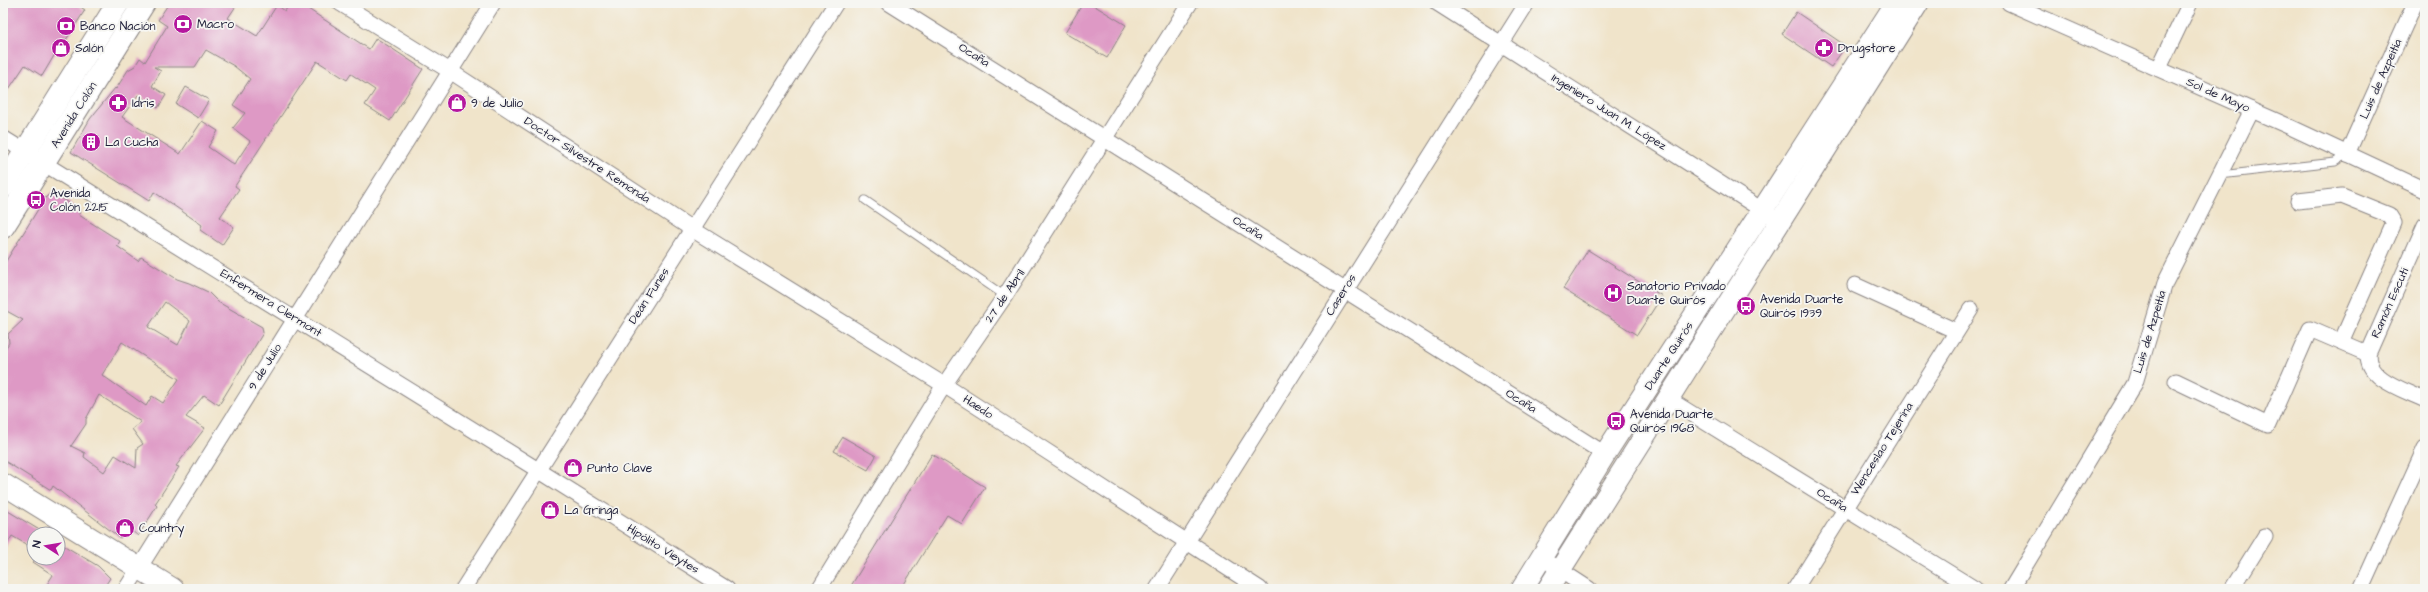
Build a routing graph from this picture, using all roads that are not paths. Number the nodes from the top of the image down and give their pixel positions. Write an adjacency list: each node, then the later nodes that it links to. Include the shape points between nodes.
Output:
1 (118, 3): 22 (main road, Avenida Colón)
2 (144, 3): 22 (main road, Avenida Colón)
3 (340, 3): 17 (street, Doctor Silvestre Remonda)
4 (493, 3): 17 (street, 9 de Julio)
5 (836, 3): 32 (street, Deán Funes)
6 (889, 3): 20 (street, Ocaña)
7 (1190, 3): 20 (street, 27 de Abril)
8 (1437, 3): 15 (street, Ingeniero Juan M. López)
9 (1527, 3): 15 (street, Caseros)
10 (1896, 3): 28 (main road, Duarte Quirós)
11 (1918, 3): 29 (main road, Duarte Quirós)
12 (2009, 3): 16 (street, Sol de Mayo)
13 (2190, 3): 16 (street)
14 (2416, 3): 21 (street, Luis de Azpeitía)
15 (1500, 44): 28 (street, Ingeniero Juan M. López); 34 (street, Caseros)
16 (2159, 68): 18 (street, Sol de Mayo)
17 (450, 71): 32 (street, Doctor Silvestre Remonda); 37 (street, 9 de Julio)
18 (2252, 110): 21 (street, Sol de Mayo); 23 (street, Luis de Azpeitía)
19 (3, 138): 22 (street, Enfermera Clermont)
20 (1107, 138): 34 (street, Ocaña); 35 (street, 27 de Abril)
21 (2347, 154): 23 (lane, via 2335,162); 25 (street, Sol de Mayo)
22 (34, 158): 24 (main road, Avenida Colón); 31 (main road, Avenida Colón); 37 (street, Enfermera Clermont)
23 (2220, 175): 67 (street, Luis de Azpeitía, via 2165,283 2135,383)
24 (3, 187)
25 (2425, 190)
26 (865, 200): 35 (lane)
27 (2298, 201): 39 (street, via 2342,196 2389,215 2394,223)
28 (1763, 210): 29 (street, Ingeniero Juan M. López); 46 (main road, Duarte Quirós)
29 (1780, 222): 43 (main road, Duarte Quirós)
30 (2425, 225): 40 (street, Ramón Escuti)
31 (3, 227)
32 (692, 229): 42 (street, Haedo); 47 (street, Deán Funes)
33 (1855, 285): 38 (street)
34 (1345, 289): 46 (street, Ocaña); 51 (street, Caseros)
35 (1005, 296): 42 (street, 27 de Abril)
36 (1971, 309): 38 (street, Wenceslao Tejerina)
37 (296, 318): 47 (street, Enfermera Clermont); 53 (street, 9 de Julio)
38 (1956, 332): 49 (street, Wenceslao Tejerina)
39 (2341, 342): 40 (street); 41 (street, via 2310,329 2268,425)
40 (2368, 354): 44 (street, Ramón Escuti, via 2367,363 2371,371)
41 (2176, 381)
42 (944, 385): 51 (street, Haedo); 59 (street, 27 de Abril)
43 (1668, 399): 49 (street, Ocaña); 54 (main road, Duarte Quirós)
44 (2425, 400)
45 (2425, 448): 69 (street)
46 (1605, 454): 52 (main road, Duarte Quirós)
47 (538, 470): 57 (street, Deán Funes); 58 (street, Hipólito Vieytes)
48 (3, 484): 53 (main road)
49 (1845, 508): 65 (street, Wenceslao Tejerina); 66 (street, Ocaña)
50 (2265, 536): 68 (street)
51 (1185, 542): 60 (street, Caseros); 61 (street, Haedo)
52 (1541, 559): 54 (street); 62 (main road, Duarte Quirós)
53 (140, 568): 55 (street, 9 de Julio); 56 (main road)
54 (1560, 570): 63 (main road, Duarte Quirós); 64 (street)
55 (126, 589)
56 (173, 589)
57 (463, 589)
58 (727, 589)
59 (819, 589)
60 (1157, 589)
61 (1260, 589)
62 (1522, 589)
63 (1548, 589)
64 (1589, 589)
65 (1795, 589)
66 (1975, 589)
67 (2011, 589)
68 (2232, 589)
69 (2361, 589)

